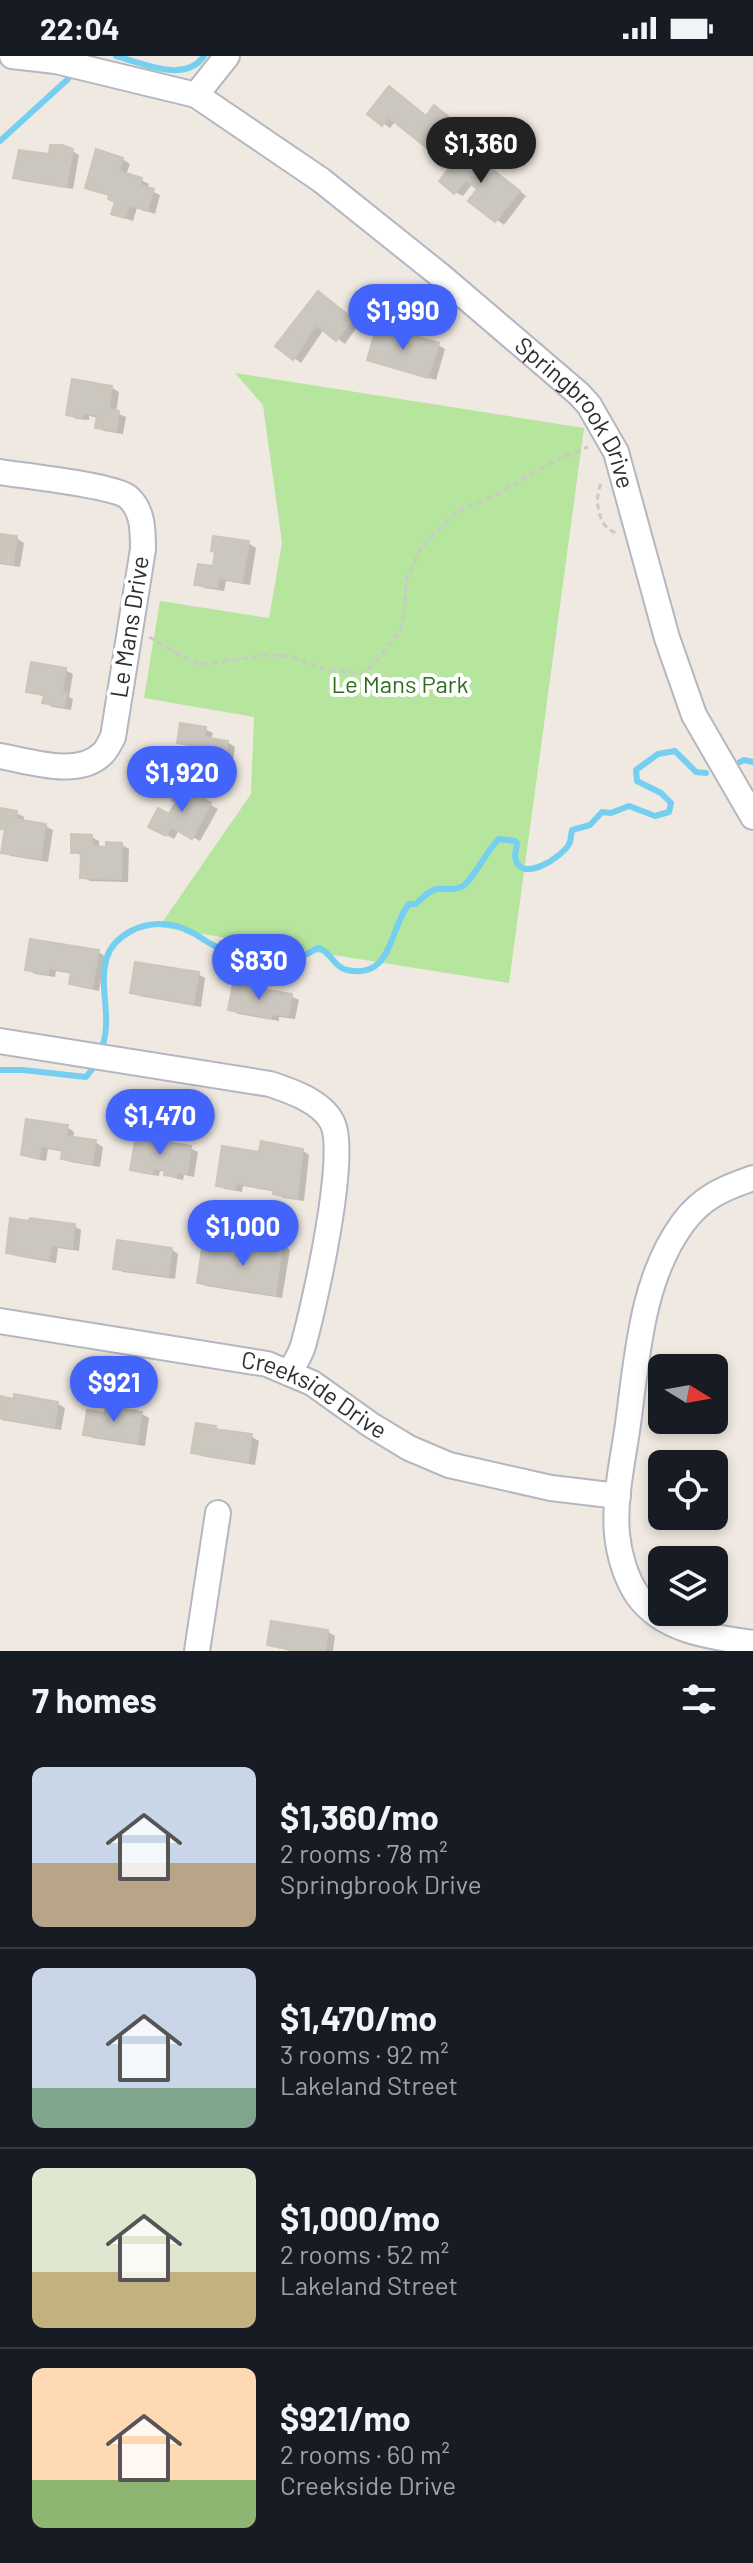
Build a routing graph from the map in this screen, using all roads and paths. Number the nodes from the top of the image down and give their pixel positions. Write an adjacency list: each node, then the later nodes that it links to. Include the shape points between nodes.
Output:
1 (12, 56): 3 (street, Springbrook Drive, via 56,61)
2 (227, 56): 3 (street)
3 (196, 95): 4 (street, Springbrook Drive, via 303,167 441,276 579,394)
4 (605, 432): 6 (path, via 588,446 458,511 435,533 419,551 406,581 400,631 361,673 328,670 288,656 197,663); 8 (street, Springbrook Drive, via 616,452 694,715)
5 (0, 472): 6 (street, Le Mans Drive, via 106,489 127,496 137,508 143,549)
6 (130, 631): 7 (street, Le Mans Drive, via 113,737 103,754 66,765)
7 (0, 756)
8 (753, 817)
9 (0, 1041): 12 (street, via 270,1084 299,1095 333,1122 333,1207 302,1349)
10 (753, 1178): 13 (street, via 715,1191 684,1221 663,1257 643,1321)
11 (0, 1321): 12 (street, Creekside Drive, via 267,1364)
12 (289, 1373): 13 (street, Creekside Drive, via 409,1448 449,1465 551,1488)
13 (618, 1496): 15 (street, via 619,1545 640,1599 683,1629)
14 (218, 1513): 16 (street)
15 (753, 1643)
16 (197, 1651)

